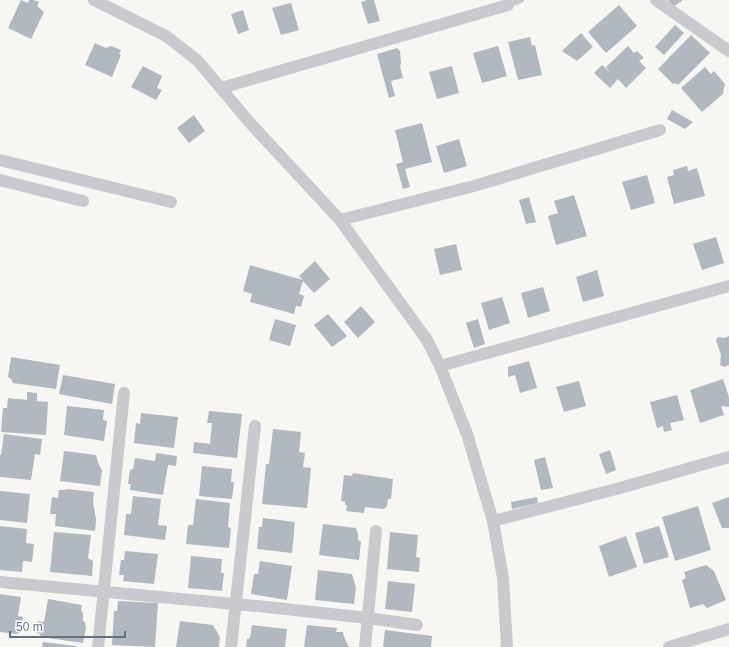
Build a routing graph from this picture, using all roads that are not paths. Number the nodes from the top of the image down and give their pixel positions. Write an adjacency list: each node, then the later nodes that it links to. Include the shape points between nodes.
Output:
1 (94, 0): 6 (street, via 166,36 197,60)
2 (521, 0): 4 (lane)
3 (656, 0): 5 (street)
4 (508, 5): 6 (street)
5 (729, 51)
6 (221, 88): 12 (street)
7 (660, 130): 12 (street, via 474,186)
8 (0, 160): 11 (street)
9 (0, 180): 10 (street)
10 (83, 201)
11 (171, 202)
12 (340, 220): 14 (street, via 427,340)
13 (729, 286): 14 (street)
14 (440, 366): 18 (street, via 467,434)
15 (124, 392): 21 (street)
16 (255, 426): 22 (street)
17 (729, 457): 18 (street)
18 (493, 521): 29 (street, via 503,578)
19 (376, 531): 23 (street)
20 (0, 582): 21 (street)
21 (103, 592): 22 (street); 26 (street)
22 (235, 604): 23 (street); 27 (street)
23 (368, 618): 24 (street); 28 (street)
24 (416, 626)
25 (729, 630): 30 (street)
26 (98, 647)
27 (231, 647)
28 (365, 647)
29 (507, 647)
30 (670, 647)

